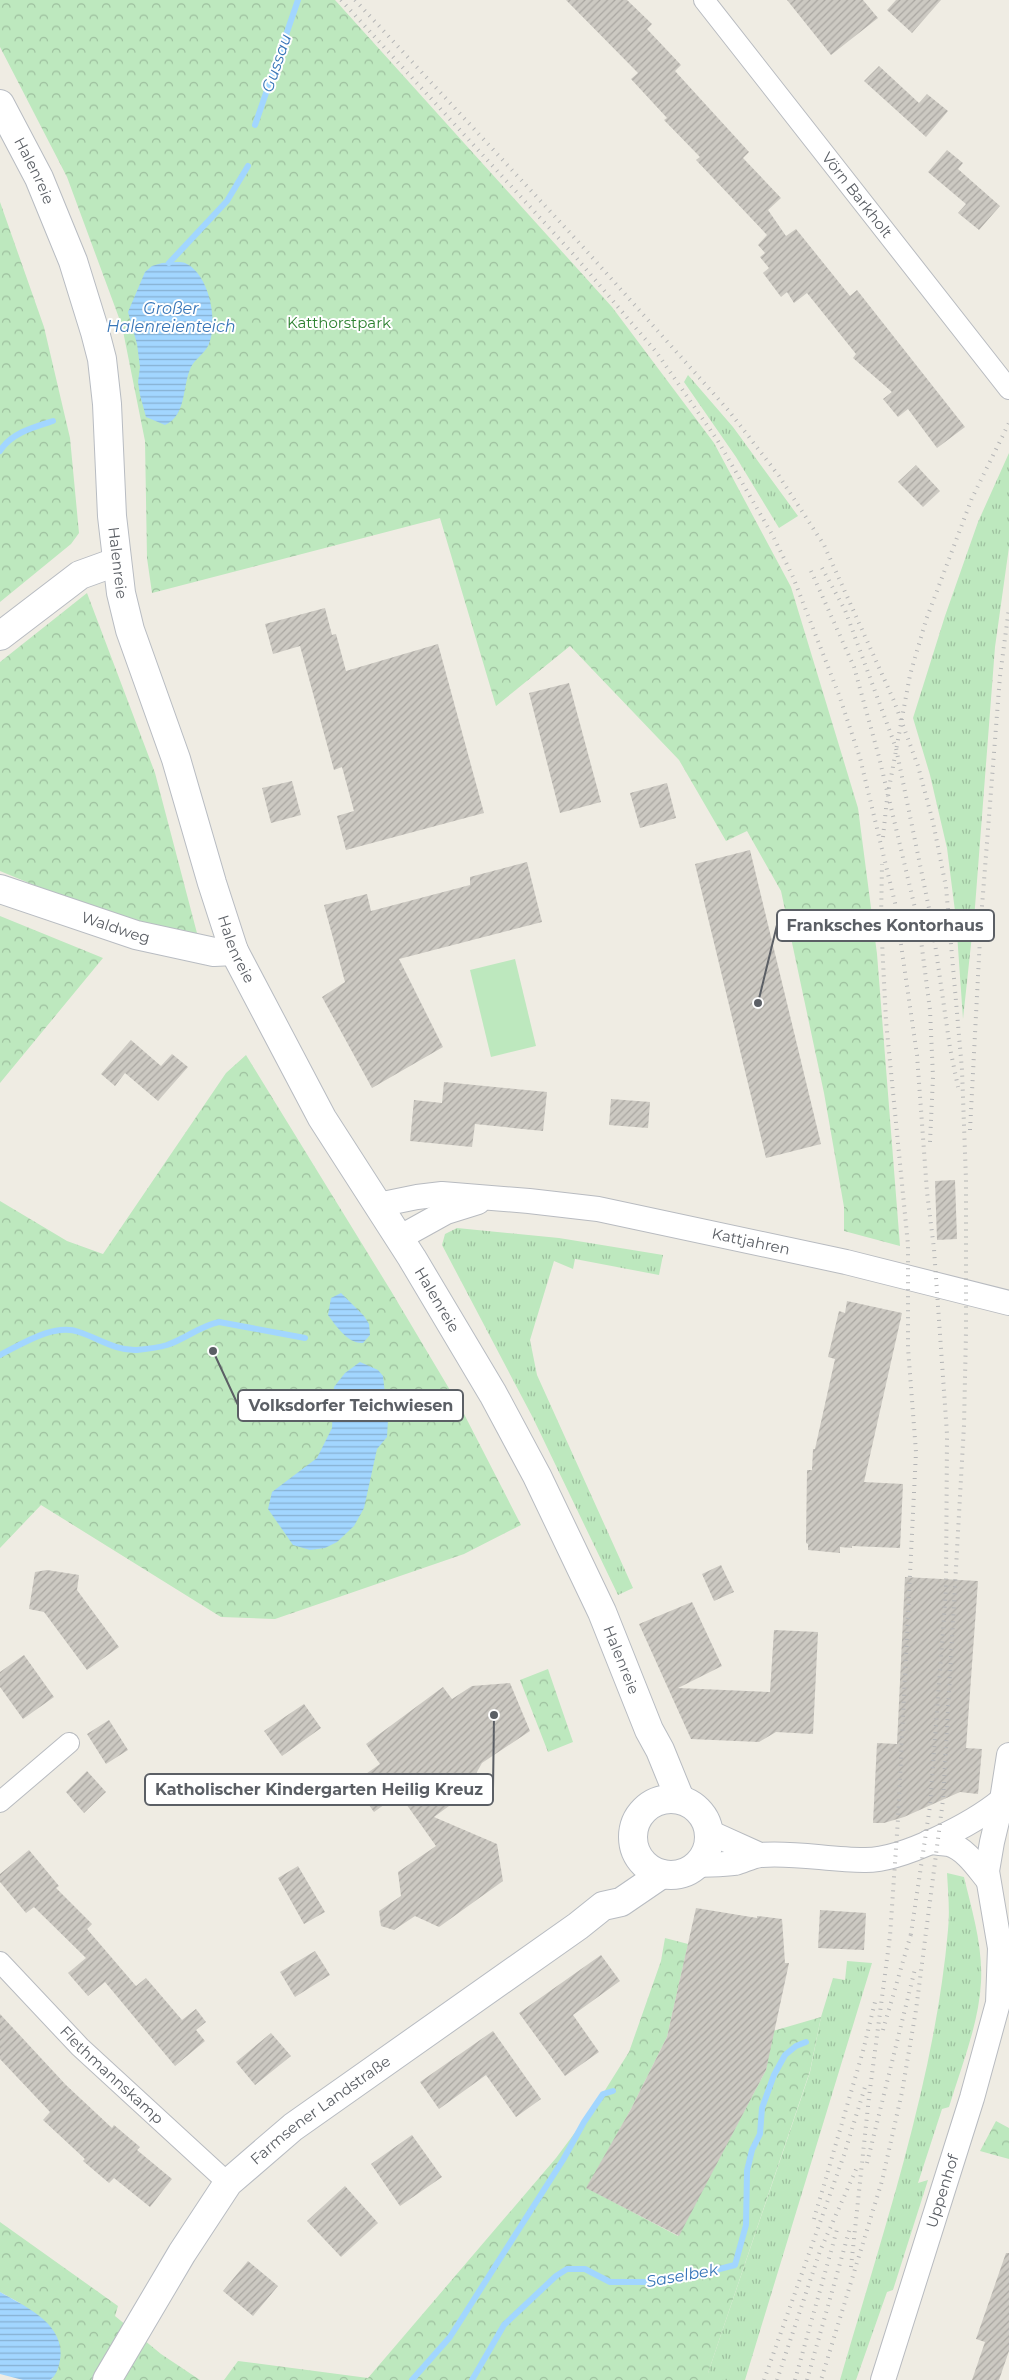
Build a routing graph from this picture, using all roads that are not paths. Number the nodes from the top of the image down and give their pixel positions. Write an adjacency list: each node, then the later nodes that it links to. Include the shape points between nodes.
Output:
1 (704, 0): 3 (street, Vörn Barkholt)
2 (0, 104): 4 (main road, Halenreie, via 39,178 64,237 102,359)
3 (1009, 390)
4 (116, 562): 5 (main road, via 80,575); 7 (main road, Halenreie, via 130,630 176,759)
5 (0, 636)
6 (0, 890): 7 (main road, Waldweg, via 136,935 214,952)
7 (234, 951): 9 (main road, Halenreie, via 322,1118)
8 (489, 1199): 9 (street, Kattjahren, via 430,1195); 10 (street, Kattjahren, via 446,1212); 11 (street, Kattjahren, via 610,1211 846,1262)
9 (378, 1205): 10 (main road, Halenreie)
10 (399, 1238): 12 (main road, Halenreie, via 493,1394 544,1490 602,1612)
11 (1009, 1303)
12 (649, 1730): 15 (main road, Halenreie); 18 (main road, Halenreie)
13 (68, 1743): 17 (street)
14 (1009, 1755): 16 (street)
15 (680, 1800): 18 (main road, via 671,1798); 19 (main road, via 696,1808)
16 (1002, 1800): 20 (street, Farmsener Landstraße, via 975,1820); 25 (street, via 992,1842)
17 (0, 1802)
18 (652, 1803): 21 (main road, via 635,1822 632,1839)
19 (708, 1832): 22 (street, Farmsener Landstraße); 23 (main road, via 706,1850)
20 (929, 1842): 22 (street, Farmsener Landstraße, via 879,1860 806,1855); 25 (street, via 950,1844 960,1849)
21 (637, 1855): 24 (main road, via 647,1867); 26 (main road, Farmsener Landstraße, via 630,1869 611,1890)
22 (760, 1856): 23 (street, Farmsener Landstraße, via 735,1863)
23 (696, 1865): 24 (main road, Farmsener Landstraße, via 684,1873)
24 (662, 1874): 26 (main road, Farmsener Landstraße, via 621,1902)
25 (988, 1880): 28 (street, Uppenhof, via 1000,1948)
26 (604, 1906): 29 (main road, Farmsener Landstraße, via 293,2127)
27 (0, 1962): 29 (street, Flethmannskamp, via 80,2047)
28 (1003, 2005): 31 (street, Uppenhof)
29 (228, 2183): 30 (main road, Farmsener Landstraße, via 182,2253)
30 (107, 2380)
31 (883, 2380)

